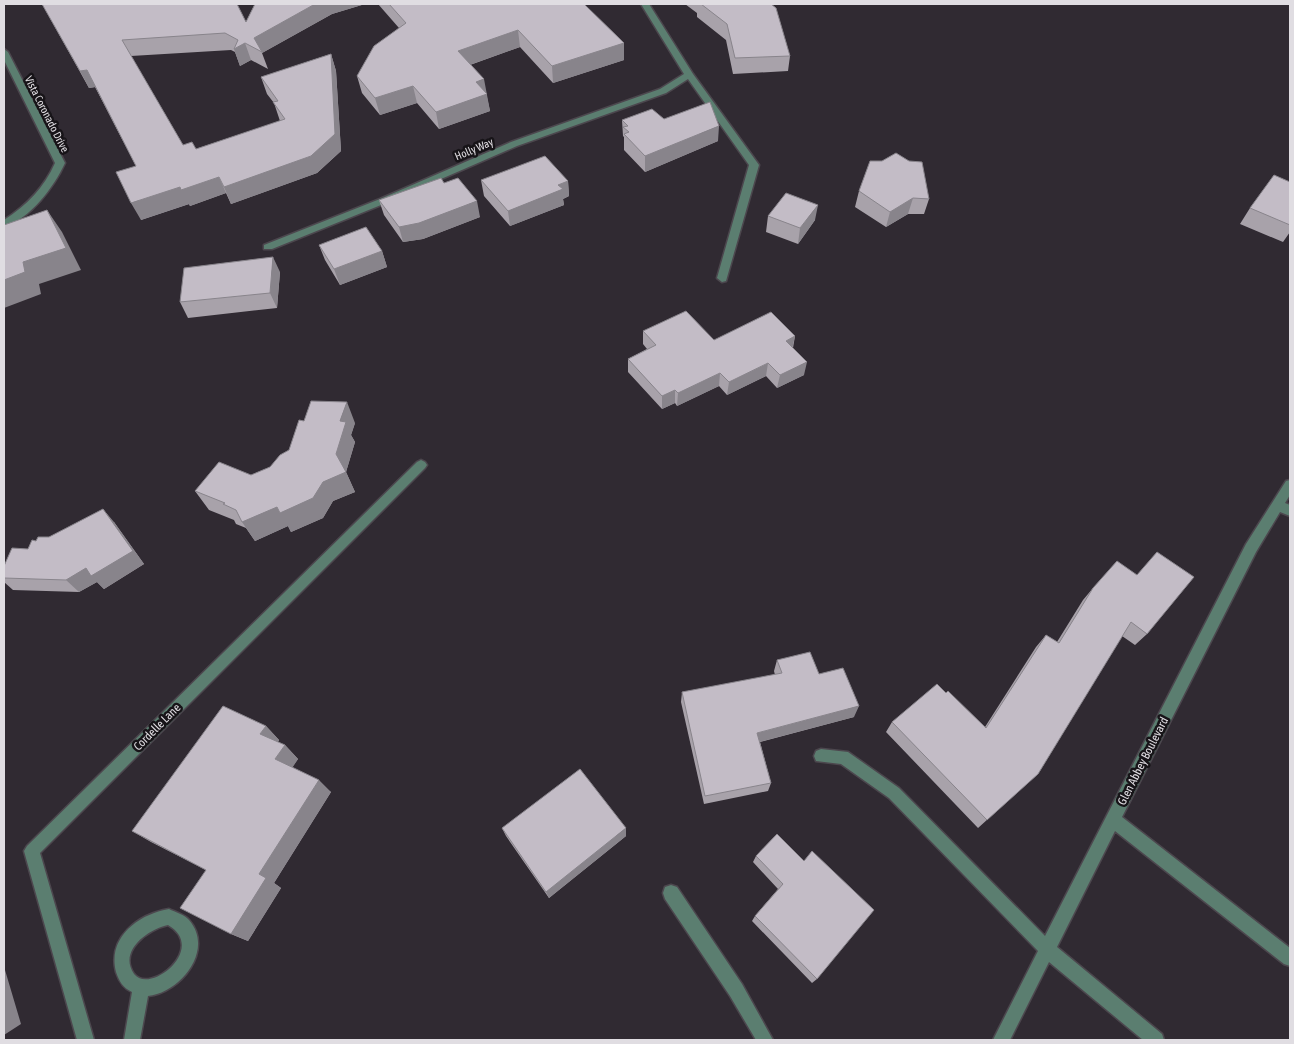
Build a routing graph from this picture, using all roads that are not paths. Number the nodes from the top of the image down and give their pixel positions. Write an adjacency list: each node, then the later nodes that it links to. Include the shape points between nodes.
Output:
1 (645, 4): 3 (street)
2 (4, 52): 4 (street, Vista Coronado Drive, via 60,163 46,190 33,204)
3 (689, 76): 5 (street, Holly Way, via 663,91 514,144); 6 (street, via 754,165)
4 (4, 224)
5 (268, 247)
6 (722, 278)
7 (421, 465): 16 (street, Cordelle Lane, via 32,850)
8 (1290, 485): 9 (street, Glen Abbey Boulevard)
9 (1284, 508): 11 (street, Glen Abbey Boulevard, via 1251,548)
10 (821, 756): 13 (street, via 843,757 894,793)
11 (1113, 820): 13 (street, Glen Abbey Boulevard); 14 (street)
12 (671, 893): 18 (street, via 736,990)
13 (1047, 949): 19 (street, Glen Abbey Boulevard); 20 (street)
14 (1290, 958)
15 (141, 988): 15 (street, via 131,984 122,965 128,940 147,922 169,917 178,920 189,935 188,957 182,968 163,984); 17 (street)
16 (85, 1040)
17 (132, 1040)
18 (765, 1040)
19 (1001, 1040)
20 (1156, 1040)

